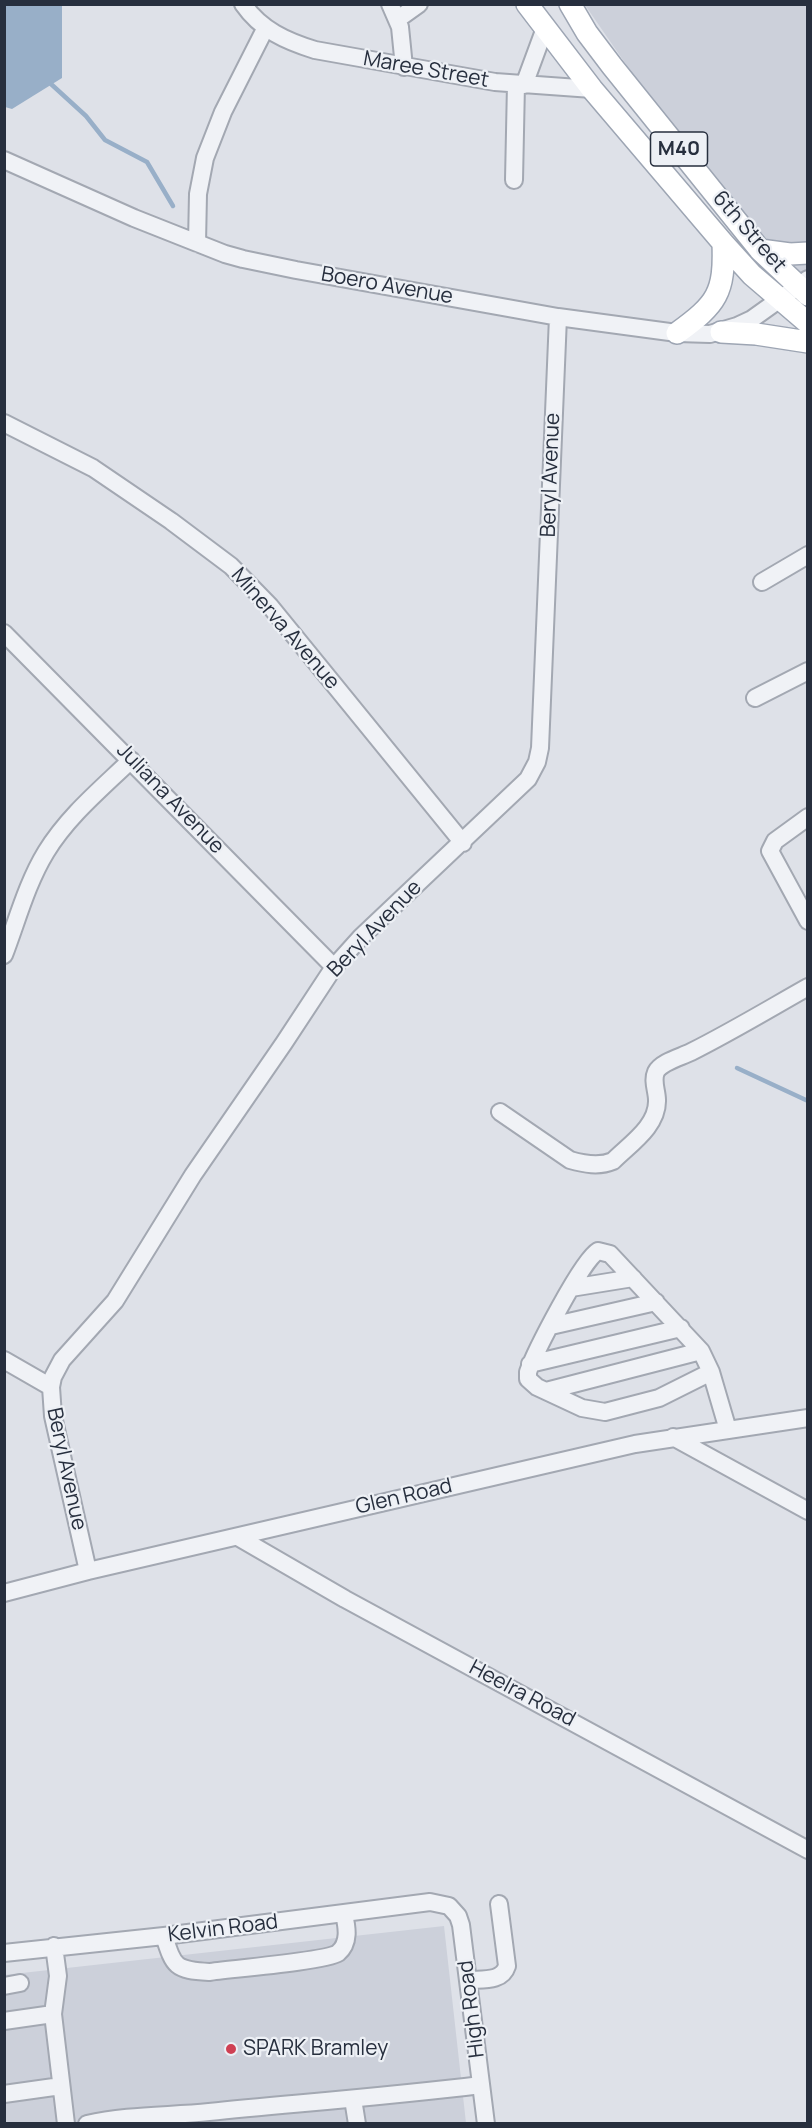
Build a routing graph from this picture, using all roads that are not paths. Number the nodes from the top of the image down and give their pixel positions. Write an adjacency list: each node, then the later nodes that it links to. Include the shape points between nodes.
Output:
1 (243, 4): 7 (street, Maree Street)
2 (419, 4): 5 (street)
3 (527, 4): 6 (main road, M40)
4 (570, 4): 15 (main road, 6th Street / M40, via 612,66)
5 (394, 12): 8 (street)
6 (545, 28): 9 (street); 10 (main road, M40)
7 (265, 29): 8 (street, Maree Street, via 315,50); 13 (street, via 223,112 205,158 198,194)
8 (404, 67): 9 (street, Maree Street)
9 (520, 85): 10 (street, Maree Street); 12 (street)
10 (592, 89): 14 (main road, M40)
11 (4, 160): 13 (street, Boero Avenue)
12 (514, 180)
13 (197, 243): 19 (street, Boero Avenue, via 243,259 296,270)
14 (723, 243): 18 (main road, M40); 22 (main road, via 719,292 699,317)
15 (760, 250): 16 (main road); 17 (main road, 6th Street / M40)
16 (807, 253)
17 (804, 287): 18 (street, Boero Avenue)
18 (779, 300): 20 (main road, M40); 21 (street, Boero Avenue, via 752,319)
19 (558, 317): 22 (street, Boero Avenue); 32 (street, Beryl Avenue, via 537,762 528,779)
20 (807, 323)
21 (722, 332): 22 (street, Boero Avenue); 23 (main road)
22 (677, 333)
23 (807, 342)
24 (4, 423): 32 (street, Minerva Avenue, via 93,468 231,566 270,606)
25 (807, 555): 26 (street)
26 (762, 582)
27 (4, 633): 30 (street, Juliana Avenue)
28 (807, 671): 29 (street)
29 (755, 698)
30 (131, 760): 34 (street, via 73,815 46,851); 35 (street, Juliana Avenue)
31 (807, 817): 33 (street, via 775,841 770,851)
32 (463, 843): 35 (street, Beryl Avenue)
33 (807, 921)
34 (4, 955)
35 (334, 967): 47 (street, Beryl Avenue, via 193,1174 115,1301 62,1360)
36 (807, 987): 37 (street, via 656,1071 654,1118 606,1164 570,1160)
37 (500, 1112)
38 (633, 1278): 39 (street); 39 (street, via 610,1254 598,1251); 40 (street)
39 (571, 1288): 41 (street)
40 (656, 1302): 41 (street); 42 (street)
41 (551, 1326): 45 (street)
42 (681, 1328): 43 (street); 45 (street)
43 (701, 1351): 46 (street); 48 (street)
44 (4, 1360): 47 (street)
45 (530, 1364): 48 (street, via 528,1379)
46 (711, 1372): 48 (street, via 659,1398 605,1412 582,1408); 50 (street)
47 (51, 1387): 54 (street, Beryl Avenue, via 53,1416)
48 (546, 1391)
49 (807, 1418): 50 (street, Glen Road)
50 (728, 1430): 51 (street, Glen Road)
51 (673, 1437): 52 (street); 53 (street, Glen Road)
52 (807, 1511)
53 (238, 1537): 54 (street, Glen Road); 56 (street, Heelra Road)
54 (88, 1571): 55 (street, Glen Road)
55 (5, 1593)
56 (807, 1850)
57 (441, 1904): 59 (street, Kelvin Road, via 430,1902); 63 (street, High Road, via 458,1916)
58 (499, 1905): 63 (street, via 505,1973 500,1977)
59 (344, 1914): 60 (street, Kelvin Road); 60 (street, via 348,1932 337,1954 292,1962 210,1972 181,1968 172,1960)
60 (164, 1936): 61 (street, Kelvin Road)
61 (54, 1946): 62 (street, Kelvin Road); 64 (street, via 58,1976)
62 (4, 1953)
63 (468, 1980): 66 (street, High Road)
64 (53, 2014): 65 (street); 67 (street)
65 (4, 2021)
66 (481, 2085): 69 (street); 73 (street, High Road)
67 (61, 2086): 68 (street); 70 (street)
68 (4, 2094)
69 (353, 2099): 71 (street, via 156,2114); 72 (street)
70 (66, 2124)
71 (87, 2124)
72 (357, 2124)
73 (486, 2124)

